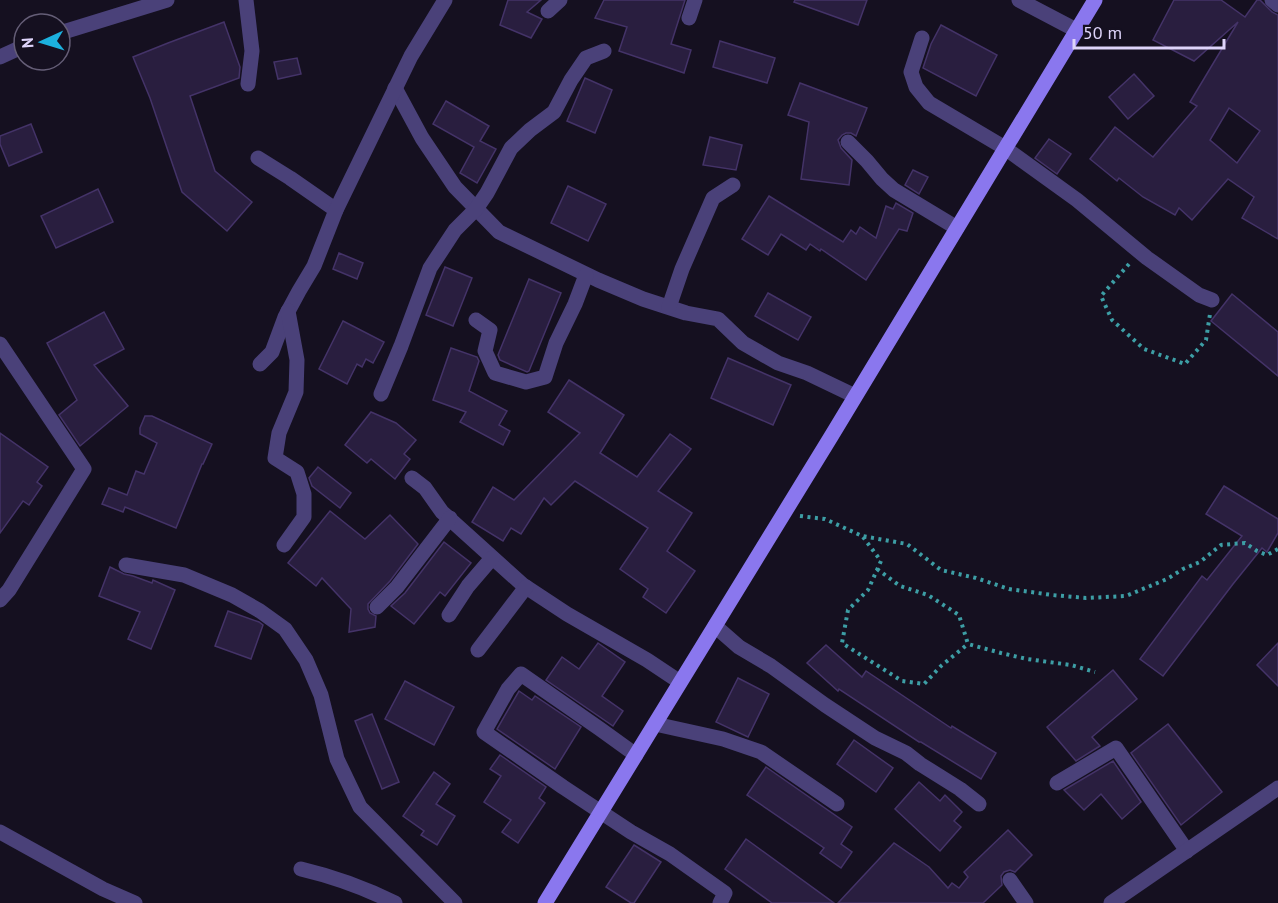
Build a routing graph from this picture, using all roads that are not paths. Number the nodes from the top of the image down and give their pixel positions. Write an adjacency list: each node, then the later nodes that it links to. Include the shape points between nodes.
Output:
1 (167, 0): 10 (street)
2 (246, 0): 14 (street, via 252,51)
3 (445, 0): 15 (street)
4 (695, 0): 9 (street)
5 (1018, 0): 11 (street)
6 (1095, 0): 11 (main road)
7 (1272, 0): 8 (street)
8 (1278, 5)
9 (690, 18)
10 (72, 29)
11 (1077, 30): 17 (main road)
12 (922, 38): 17 (street, via 911,72 916,87 929,103)
13 (604, 51): 20 (street, via 586,58 554,112 511,148)
14 (248, 84)
15 (395, 88): 20 (street, via 422,138 455,187); 21 (street)
16 (848, 142): 22 (street, via 894,190)
17 (1005, 148): 22 (main road); 24 (street, via 1077,200 1139,252 1198,295)
18 (258, 158): 21 (street)
19 (733, 185): 25 (street, via 713,198)
20 (476, 209): 23 (street, via 499,232); 30 (street, via 455,230 430,268)
21 (336, 210): 26 (street, via 314,266)
22 (957, 228): 31 (main road)
23 (586, 275): 25 (street); 27 (street, via 545,376 526,382 495,373 485,351 490,330)
24 (1212, 300)
25 (669, 307): 31 (street, via 718,319 743,343 778,363)
26 (288, 311): 29 (street, via 272,352); 34 (street, via 297,360 296,392 279,433 275,458 297,472 304,494 304,517)
27 (476, 320)
28 (0, 344): 38 (street, via 84,469)
29 (260, 364)
30 (381, 394)
31 (855, 396): 41 (main road)
32 (412, 478): 33 (street)
33 (450, 518): 35 (street); 39 (street)
34 (284, 545)
35 (492, 558): 37 (street); 40 (street)
36 (126, 565): 57 (street, via 184,575 232,595 285,628 306,660 321,695 338,759 360,807)
37 (526, 587): 42 (street); 43 (street)
38 (0, 600)
39 (377, 607)
40 (449, 615)
41 (715, 626): 43 (main road); 49 (street, via 825,705 906,753)
42 (478, 650)
43 (680, 682): 44 (main road)
44 (655, 724): 45 (main road); 48 (street, via 761,752)
45 (636, 755): 50 (main road); 50 (street, via 521,674 508,689 484,732)
46 (1057, 783): 52 (street, via 1116,748)
47 (1278, 789): 52 (street)
48 (837, 804)
49 (979, 804)
50 (601, 813): 58 (main road); 59 (street, via 725,893)
51 (0, 832): 55 (street)
52 (1187, 851): 61 (street)
53 (302, 869): 56 (street, via 364,888)
54 (1010, 880): 60 (street)
55 (135, 903)
56 (395, 903)
57 (455, 903)
58 (545, 903)
59 (720, 903)
60 (1026, 903)
61 (1111, 903)

